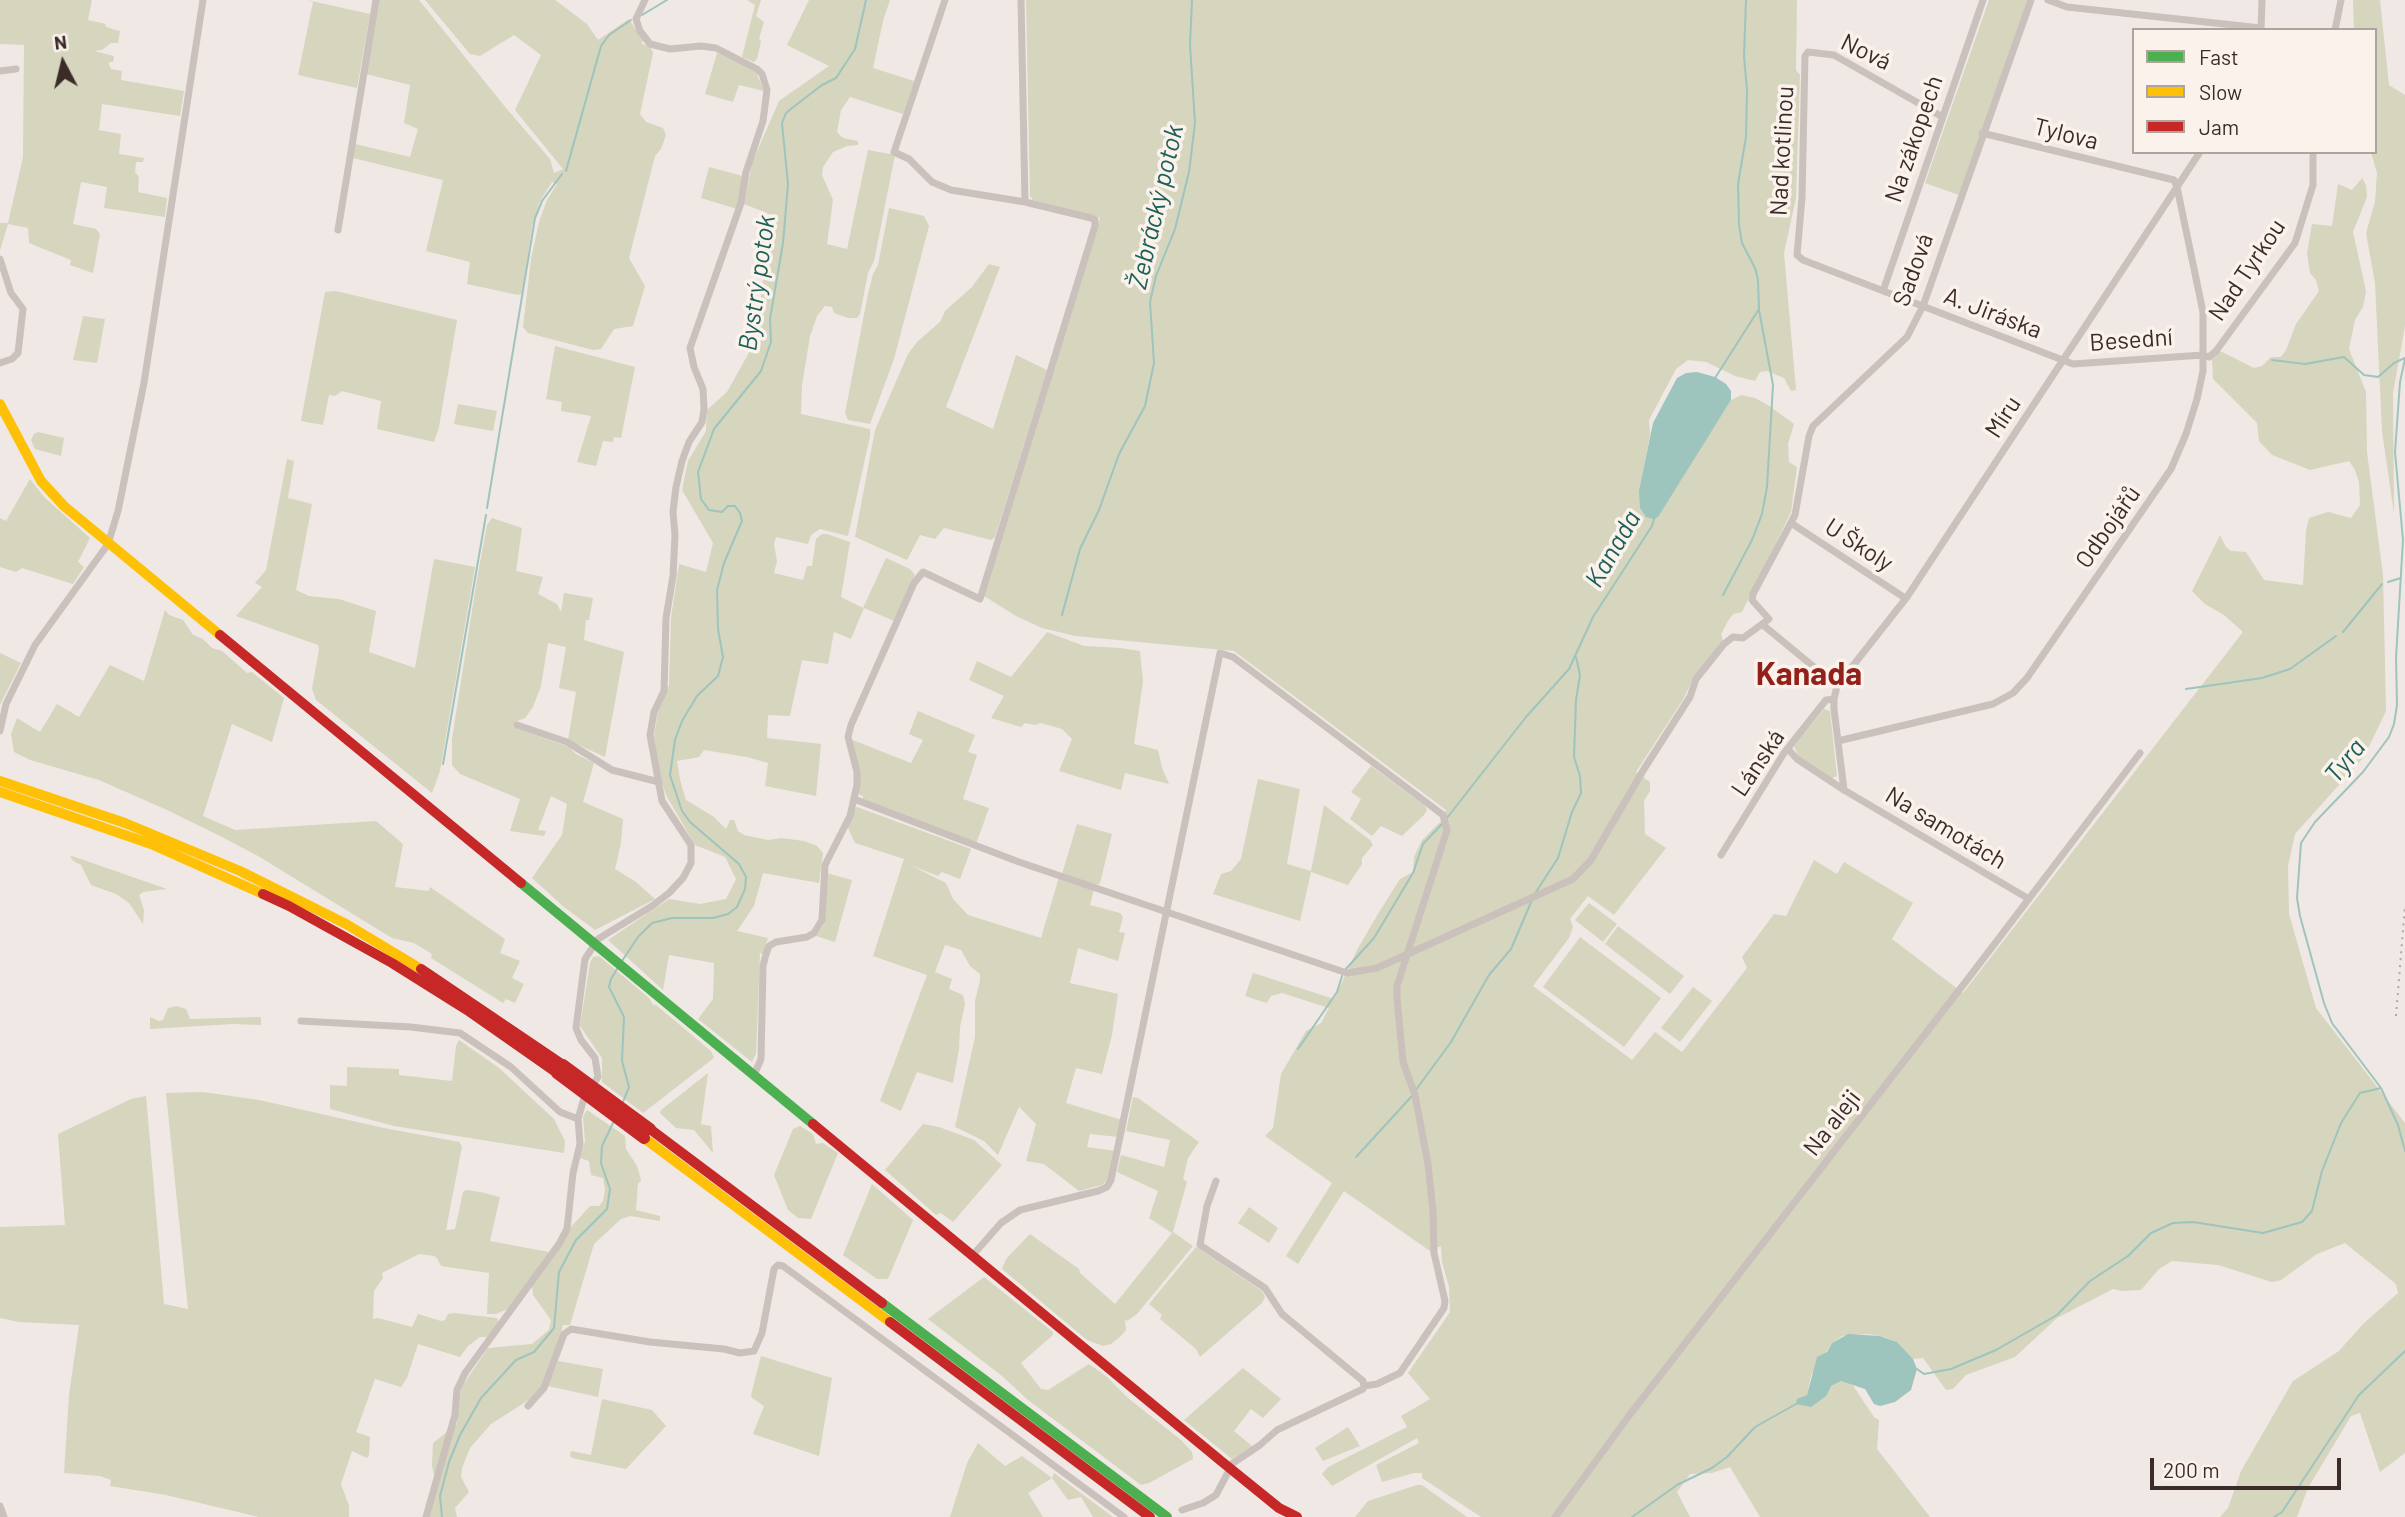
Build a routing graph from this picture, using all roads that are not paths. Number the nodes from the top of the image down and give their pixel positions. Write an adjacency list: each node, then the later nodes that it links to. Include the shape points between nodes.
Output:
1 (203, 0): 33 (street, via 144,383)
2 (376, 0): 23 (street)
3 (645, 0): 44 (street, via 636,19 650,44 670,49 716,48 757,69 767,90 741,203 690,348 704,409 681,461 673,512 664,691 650,735)
4 (945, 0): 22 (street, via 894,152 909,159 932,182 951,190)
5 (1021, 0): 22 (street)
6 (1983, 0): 17 (street, Na zákopech)
7 (2031, 0): 18 (street, Sadová)
8 (2048, 0): 11 (street, via 2067,7)
9 (2262, 0): 12 (street)
10 (2341, 0): 13 (street)
11 (2252, 28)
12 (2261, 28)
13 (2335, 28)
14 (1808, 52): 17 (street, Nová, via 1834,55); 24 (street, Nad kotlinou)
15 (16, 69): 16 (street)
16 (0, 71)
17 (1941, 116): 26 (street, Na zákopech)
18 (1982, 133): 21 (street, Tylova, via 2174,180); 27 (street, Sadová)
19 (2199, 154): 21 (street, Míru)
20 (2313, 154): 28 (street, Nad Tyrkou, via 2313,185 2295,243 2216,351)
21 (2177, 187): 28 (street, Odbojářů, via 2203,312); 29 (street, Míru)
22 (1026, 202): 47 (street, via 1091,218 1095,226 980,598 923,572 914,583 849,733 857,772)
23 (338, 229)
24 (1796, 251): 26 (street, A. Jiráska, via 1803,260)
25 (0, 259): 30 (street, via 11,293 23,309 18,353)
26 (1882, 291): 27 (street, A. Jiráska)
27 (1923, 306): 29 (street, A. Jiráska); 32 (street, Sadová, via 1907,337 1813,426)
28 (2203, 355): 29 (street, Besední, via 2073,364); 40 (street, Odbojářů, via 2197,398 2171,469 2013,693 1993,704)
29 (2063, 360): 34 (street, Míru)
30 (0, 363)
31 (0, 404): 33 (main road, via 41,481)
32 (1791, 523): 34 (street, U Školy); 35 (street, Sadová, via 1753,594 1752,600 1769,619)
33 (108, 544): 39 (street, via 35,645 6,704); 51 (main road)
34 (1905, 598): 36 (street, Míru)
35 (1763, 625): 36 (street); 52 (street, via 1724,644 1696,679 1690,697 1591,860 1573,878)
36 (1837, 685): 37 (street, Míru)
37 (1834, 699): 40 (street); 41 (street, Lánská, via 1826,700)
38 (517, 726): 44 (street, via 567,743 612,769)
39 (0, 731)
40 (1838, 741): 45 (street)
41 (1788, 750): 45 (street, Na samotách); 48 (street, Lánská)
42 (2140, 753): 49 (street, Na aleji)
43 (0, 781): 54 (main road, via 135,827 240,871 346,924 435,977)
44 (659, 782): 51 (street, via 662,801 691,845 688,871 669,893)
45 (1844, 790): 49 (street, Na samotách)
46 (0, 792): 54 (main road, via 121,832 289,906 411,974)
47 (854, 799): 50 (street, via 985,850); 55 (street, via 825,865 819,926 807,937 776,942 766,954 761,1059)
48 (1721, 855)
49 (2028, 899): 71 (street, Na aleji)
50 (1167, 911): 52 (street, via 1347,973 1377,968); 52 (street, via 1220,653 1233,657 1443,815 1447,830); 59 (street, via 1111,1180 1098,1191 1020,1210 1001,1223)
51 (594, 943): 55 (main road); 56 (street, via 585,959 576,1028 595,1058 598,1077 584,1098)
52 (1408, 954): 60 (street, via 1398,986 1399,1026 1428,1164 1434,1253 1445,1301 1400,1373)
53 (301, 1021): 56 (street, via 460,1033 511,1067 560,1112)
54 (560, 1069): 57 (main road, bridge)
55 (754, 1075): 59 (main road)
56 (578, 1119): 66 (street, via 580,1144 567,1229 457,1390 455,1415)
57 (647, 1134): 68 (main road); 69 (main road)
58 (1216, 1181): 60 (street, via 1200,1245 1265,1289 1282,1314 1363,1381)
59 (972, 1256): 62 (main road)
60 (1364, 1387): 62 (street, via 1277,1430)
61 (528, 1406): 67 (street, via 544,1388 570,1329 740,1353 754,1351 778,1265)
62 (1229, 1468): 64 (street, via 1216,1495); 70 (main road)
63 (0, 1506): 65 (street)
64 (1182, 1510)
65 (4, 1517)
66 (426, 1517)
67 (1124, 1517)
68 (1150, 1517)
69 (1167, 1517)
70 (1297, 1517)
71 (1555, 1517)

